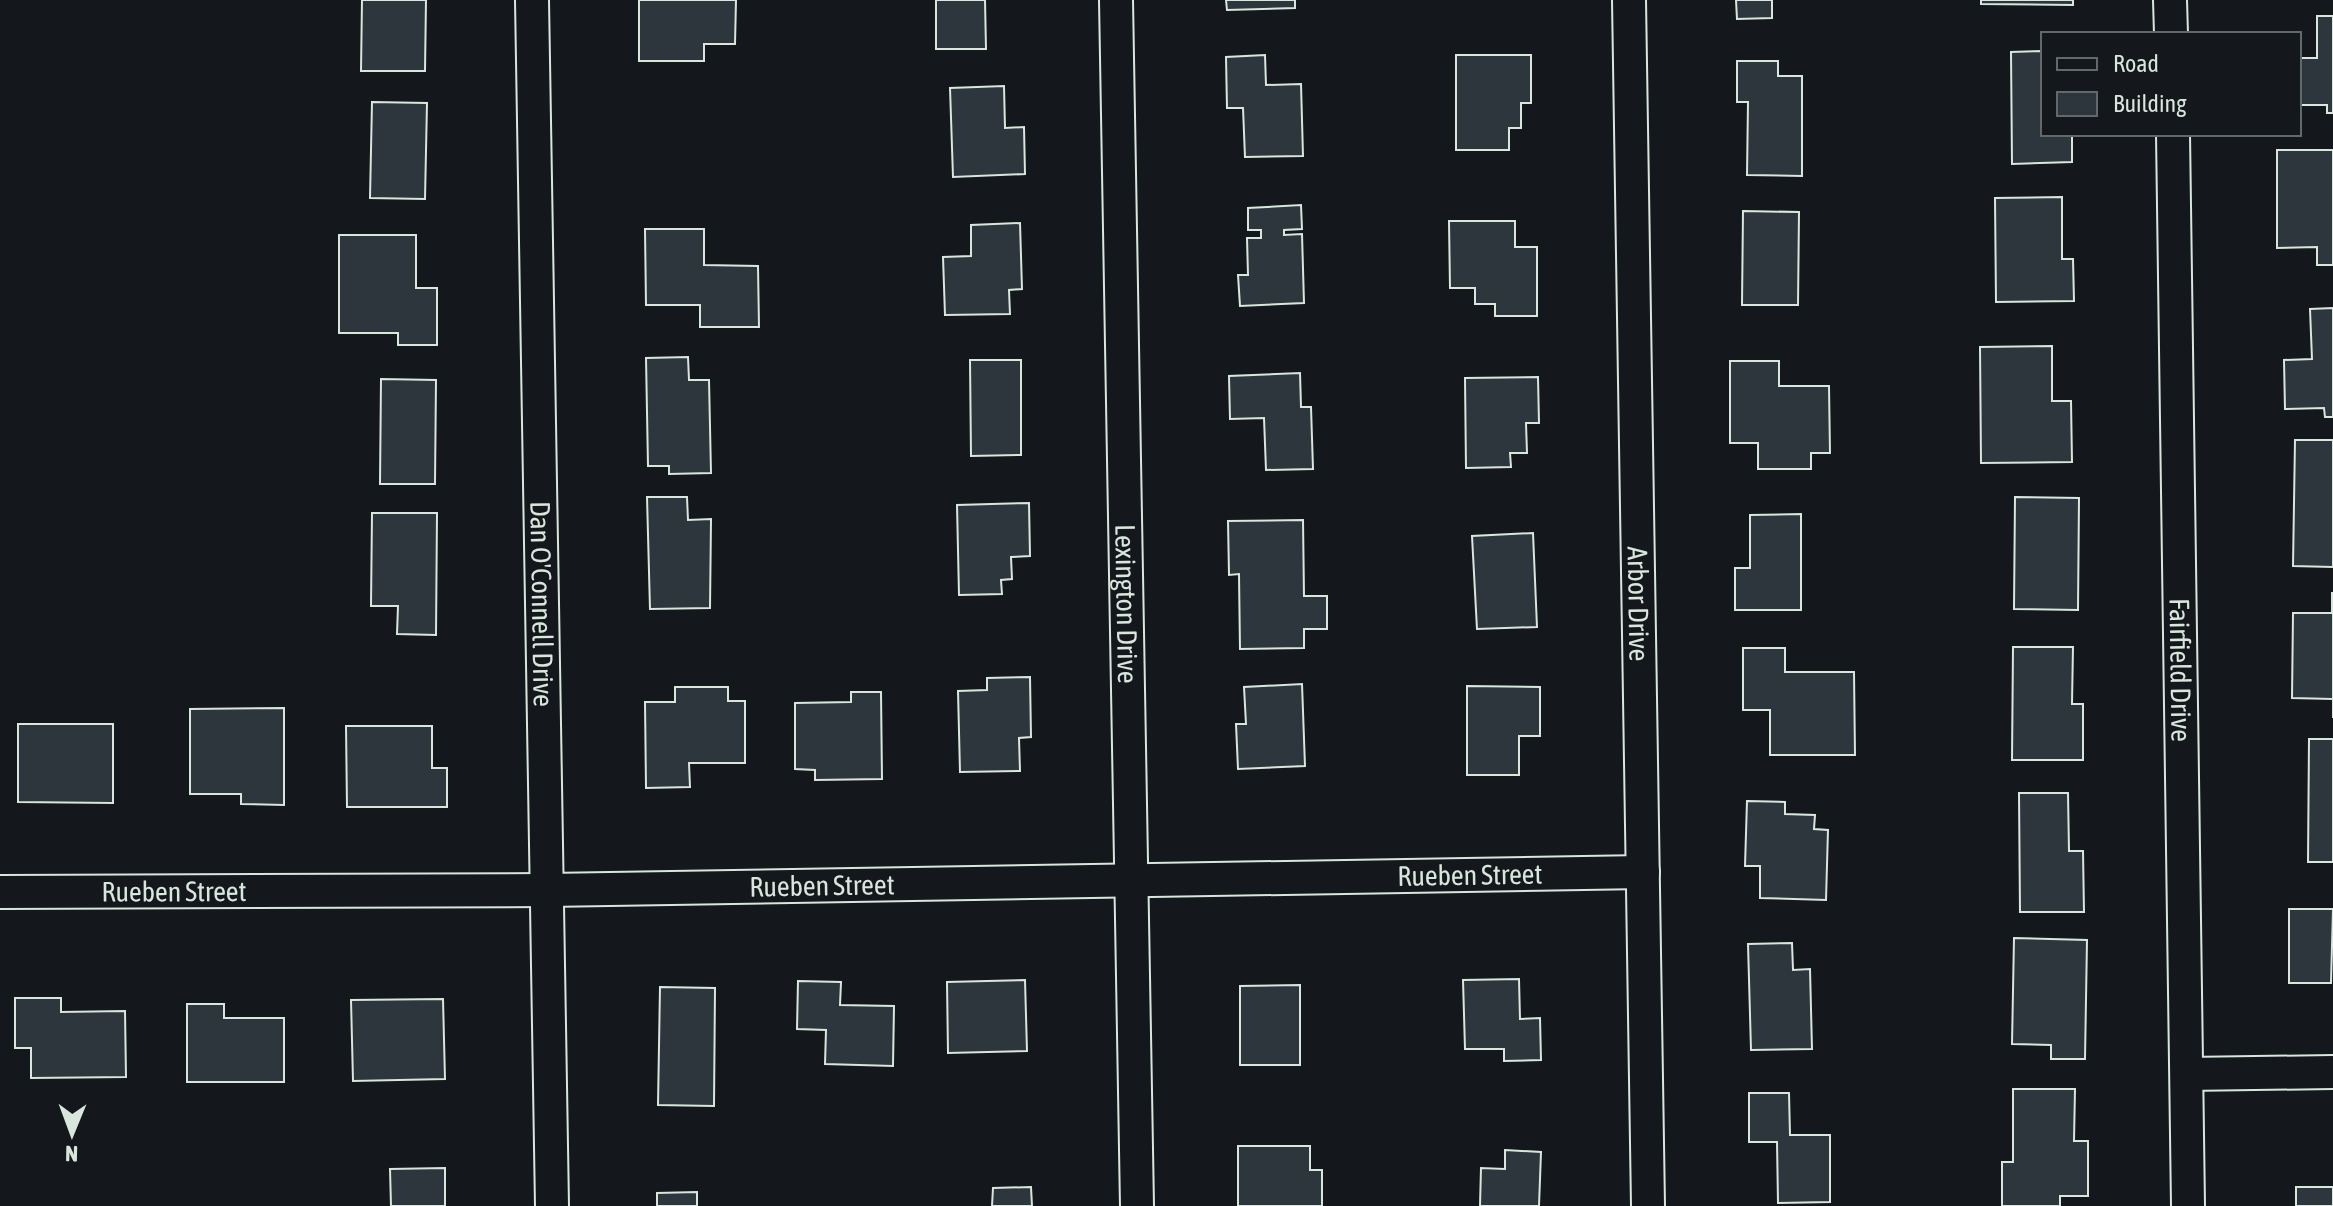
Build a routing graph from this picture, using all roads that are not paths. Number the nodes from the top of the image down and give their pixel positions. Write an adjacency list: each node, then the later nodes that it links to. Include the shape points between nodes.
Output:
1 (532, 0): 9 (street, Dan O'Connell Drive)
2 (1116, 0): 8 (street, Lexington Drive)
3 (1629, 0): 7 (street, Arbor Drive)
4 (2170, 0): 5 (street)
5 (2171, 32)
6 (2173, 136): 12 (street, Fairfield Drive)
7 (1643, 872): 8 (street, Rueben Street); 15 (street, Arbor Drive)
8 (1133, 879): 9 (street, Rueben Street); 14 (street, Lexington Drive)
9 (548, 890): 10 (street, Rueben Street); 13 (street, Dan O'Connell Drive)
10 (0, 892)
11 (2333, 1072): 12 (street)
12 (2187, 1074): 16 (street, Fairfield Drive)
13 (552, 1206)
14 (1137, 1206)
15 (1648, 1206)
16 (2188, 1206)

